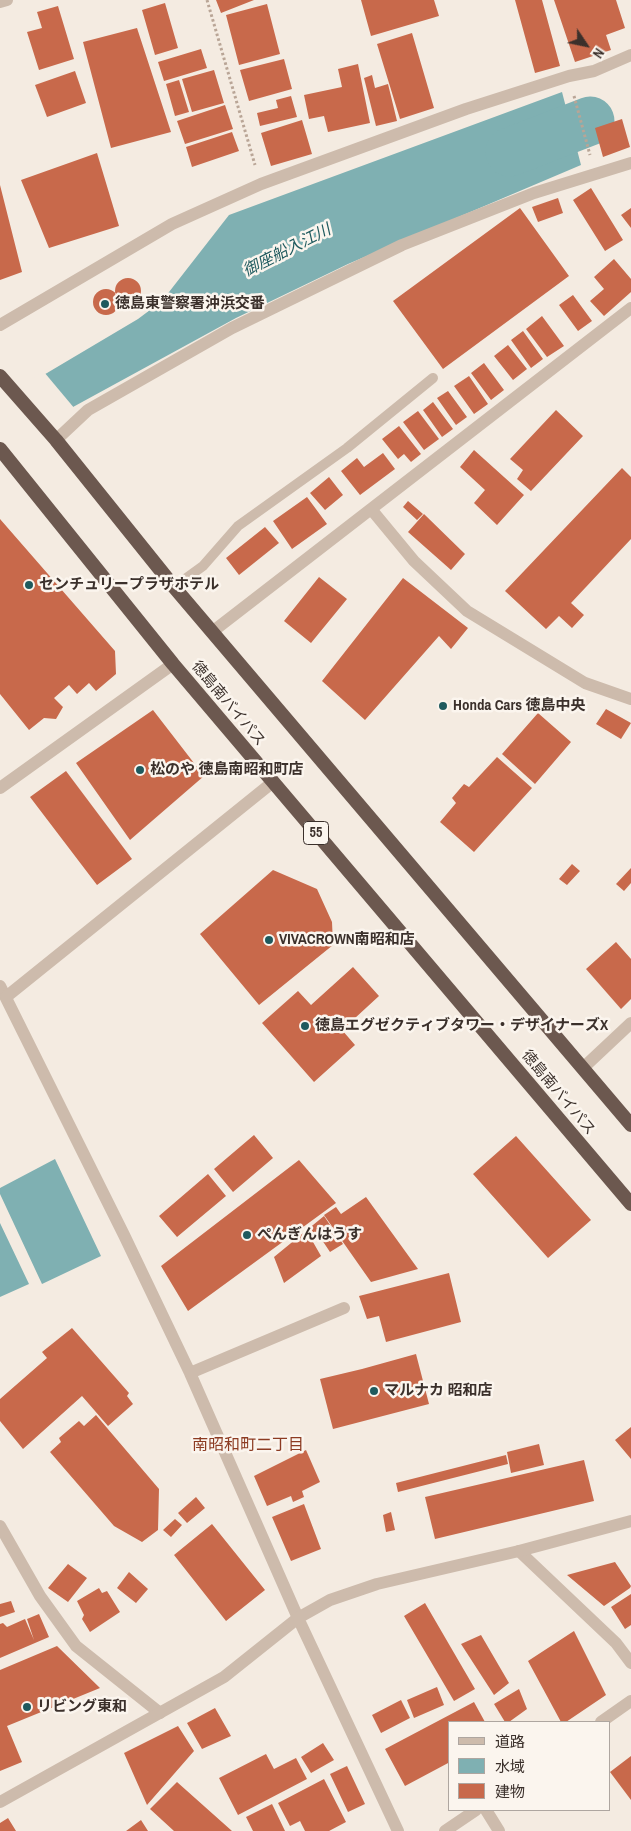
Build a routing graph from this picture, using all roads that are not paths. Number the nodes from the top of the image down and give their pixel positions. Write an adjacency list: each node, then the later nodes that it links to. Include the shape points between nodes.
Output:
1 (7, 0): 2 (street)
2 (0, 2)
3 (631, 55): 6 (street, via 594,71 466,109 261,184 172,224)
4 (631, 163): 9 (street, via 534,193 402,245 232,328 88,410)
5 (631, 308): 11 (street)
6 (0, 326)
7 (2, 378): 9 (highway)
8 (434, 378): 12 (lane, via 347,448 238,526 203,566)
9 (56, 440): 12 (highway)
10 (2, 454): 14 (highway, 徳島南バイパス / 55)
11 (371, 509): 13 (street); 15 (street, via 414,561 467,611 585,683)
12 (174, 587): 13 (highway)
13 (212, 632): 20 (highway)
14 (173, 664): 16 (highway, 徳島南バイパス / 55); 17 (street)
15 (631, 698)
16 (273, 782): 18 (street); 22 (highway, 徳島南バイパス / 55)
17 (0, 788)
18 (3, 991): 24 (street)
19 (631, 1023): 20 (street)
20 (583, 1068): 21 (highway)
21 (631, 1125)
22 (631, 1204)
23 (344, 1308): 24 (street)
24 (190, 1373): 28 (street)
25 (631, 1521): 27 (street)
26 (0, 1526): 31 (street, via 40,1596 76,1646)
27 (519, 1551): 28 (street, via 377,1584 330,1600); 29 (street, via 616,1643)
28 (298, 1618): 31 (street, via 224,1677); 36 (street)
29 (631, 1664)
30 (631, 1702): 32 (street)
31 (160, 1713): 33 (street)
32 (602, 1721)
33 (0, 1802)
34 (475, 1811): 37 (street)
35 (487, 1811): 38 (street)
36 (398, 1831)
37 (445, 1831)
38 (500, 1831)

